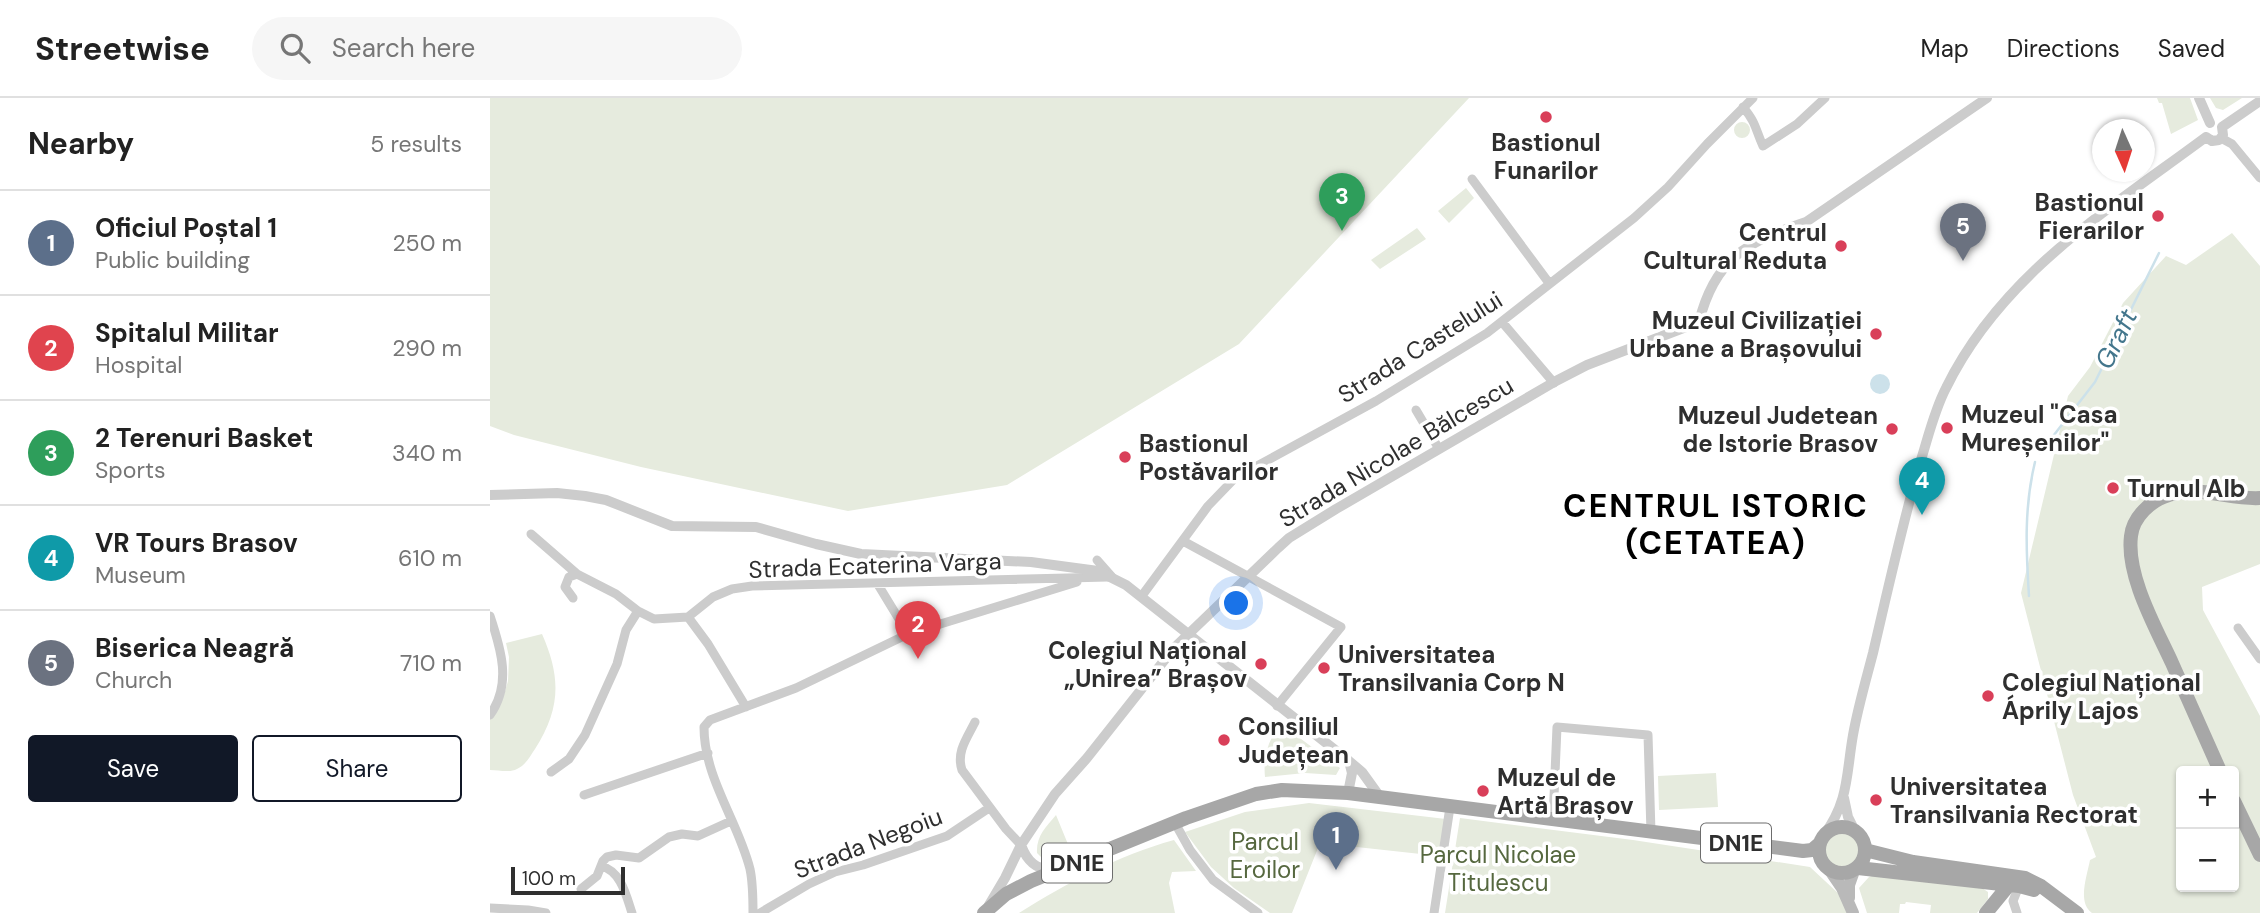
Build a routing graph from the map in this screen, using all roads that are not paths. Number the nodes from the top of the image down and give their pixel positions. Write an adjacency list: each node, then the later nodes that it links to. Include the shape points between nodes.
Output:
1 (1753, 98): 6 (street, Strada Castelului)
2 (1825, 98): 6 (street, via 1763,146 1757,125)
3 (1987, 98): 14 (street, Strada Nicolae Bălcescu, via 1806,222 1731,258 1712,285 1699,321 1587,365)
4 (2199, 98): 7 (street)
5 (2260, 101): 8 (street)
6 (1743, 107): 12 (street, Strada Castelului, via 1643,210)
7 (2210, 123): 8 (street, via 2218,123); 9 (street, via 2204,130)
8 (2222, 132): 9 (street, via 2213,141); 10 (street)
9 (2206, 137): 47 (street, via 2042,260 1995,312 1953,374 1935,414 1908,507 1853,733)
10 (2260, 177)
11 (1472, 178): 12 (street)
12 (1549, 283): 13 (street, Strada Castelului)
13 (1502, 322): 14 (street); 20 (street, Strada Castelului, via 1376,401 1236,478)
14 (1554, 383): 16 (street, Strada Nicolae Bălcescu)
15 (1416, 410): 16 (street)
16 (1439, 449): 24 (street, Strada Nicolae Bălcescu, via 1289,538)
17 (490, 495): 23 (street, via 585,496 672,526 756,527 861,554 1023,561 1093,570)
18 (2260, 498): 42 (main road, via 2188,492 2168,495 2150,505 2131,532 2133,565 2146,605)
19 (531, 534): 22 (street)
20 (1183, 541): 24 (street); 27 (street, Strada Castelului)
21 (1097, 560): 23 (street)
22 (577, 574): 28 (street, via 565,587); 29 (street)
23 (1112, 577): 25 (street, Strada Ecaterina Varga); 27 (street)
24 (1246, 577): 34 (street, Strada Nicolae Bălcescu); 36 (street, via 1341,627)
25 (1085, 579): 26 (street, Strada Ecaterina Varga); 33 (street)
26 (877, 583): 31 (street, Strada Ecaterina Varga, via 733,589 713,597); 33 (street)
27 (1142, 597): 34 (street)
28 (573, 598)
29 (638, 611): 31 (street, via 663,620); 43 (street, via 626,630 617,664 585,736 569,759)
30 (490, 617): 38 (street, via 503,676 502,692)
31 (688, 617): 37 (street)
32 (2238, 628): 35 (street)
33 (908, 634): 37 (street)
34 (1187, 634): 36 (street); 57 (street, Strada Nicolae Bălcescu, via 1055,794)
35 (2260, 659)
36 (1277, 706): 41 (street)
37 (746, 707): 40 (street, via 710,720 704,727)
38 (490, 715)
39 (975, 722): 49 (street, via 961,749 960,763)
40 (708, 753): 45 (street); 52 (street)
41 (1349, 761): 44 (street); 46 (street)
42 (2218, 766)
43 (551, 772)
44 (1348, 793): 46 (main road, DN1E); 53 (main road, DN1E, via 1282,790 1235,800)
45 (584, 795)
46 (1380, 797): 48 (main road, DN1E)
47 (1844, 798): 54 (street); 56 (street)
48 (1450, 807): 51 (main road, DN1E); 76 (street)
49 (989, 808): 57 (street); 73 (street, Strada Negoiu, via 947,836 835,872)
50 (2239, 811): 59 (main road)
51 (1553, 820): 55 (main road, DN1E); 55 (street, via 1557,727 1648,735)
52 (731, 821): 60 (street, via 698,836 669,837 639,858 607,857); 72 (street, via 749,868)
53 (1175, 822): 61 (main road, DN1E); 75 (street, via 1213,880)
54 (1855, 831): 56 (main road, DN1E, via 1842,827); 58 (main road)
55 (1651, 832): 56 (main road, DN1E, via 1803,851 1812,850)
56 (1822, 839): 62 (main road, via 1820,858)
57 (1021, 845): 61 (street, via 1038,868); 74 (street, Strada Nicolae Bălcescu)
58 (1865, 850): 63 (main road); 64 (main road)
59 (2260, 855)
60 (601, 866): 66 (street, via 597,876); 71 (street, via 614,873)
61 (1068, 866): 74 (main road, DN1E, via 1006,894)
62 (1829, 869): 63 (main road, via 1841,873); 68 (main road)
63 (1856, 869): 64 (main road); 68 (main road, via 1849,891)
64 (1992, 878): 65 (main road); 69 (main road)
65 (2014, 882): 69 (main road); 77 (street); 78 (main road, via 2033,881)
66 (581, 888)
67 (490, 908): 70 (street)
68 (1852, 909)
69 (1989, 909)
70 (546, 913)
71 (632, 913)
72 (753, 913)
73 (760, 913)
74 (984, 913)
75 (1258, 913)
76 (1434, 913)
77 (2017, 913)
78 (2077, 913)

